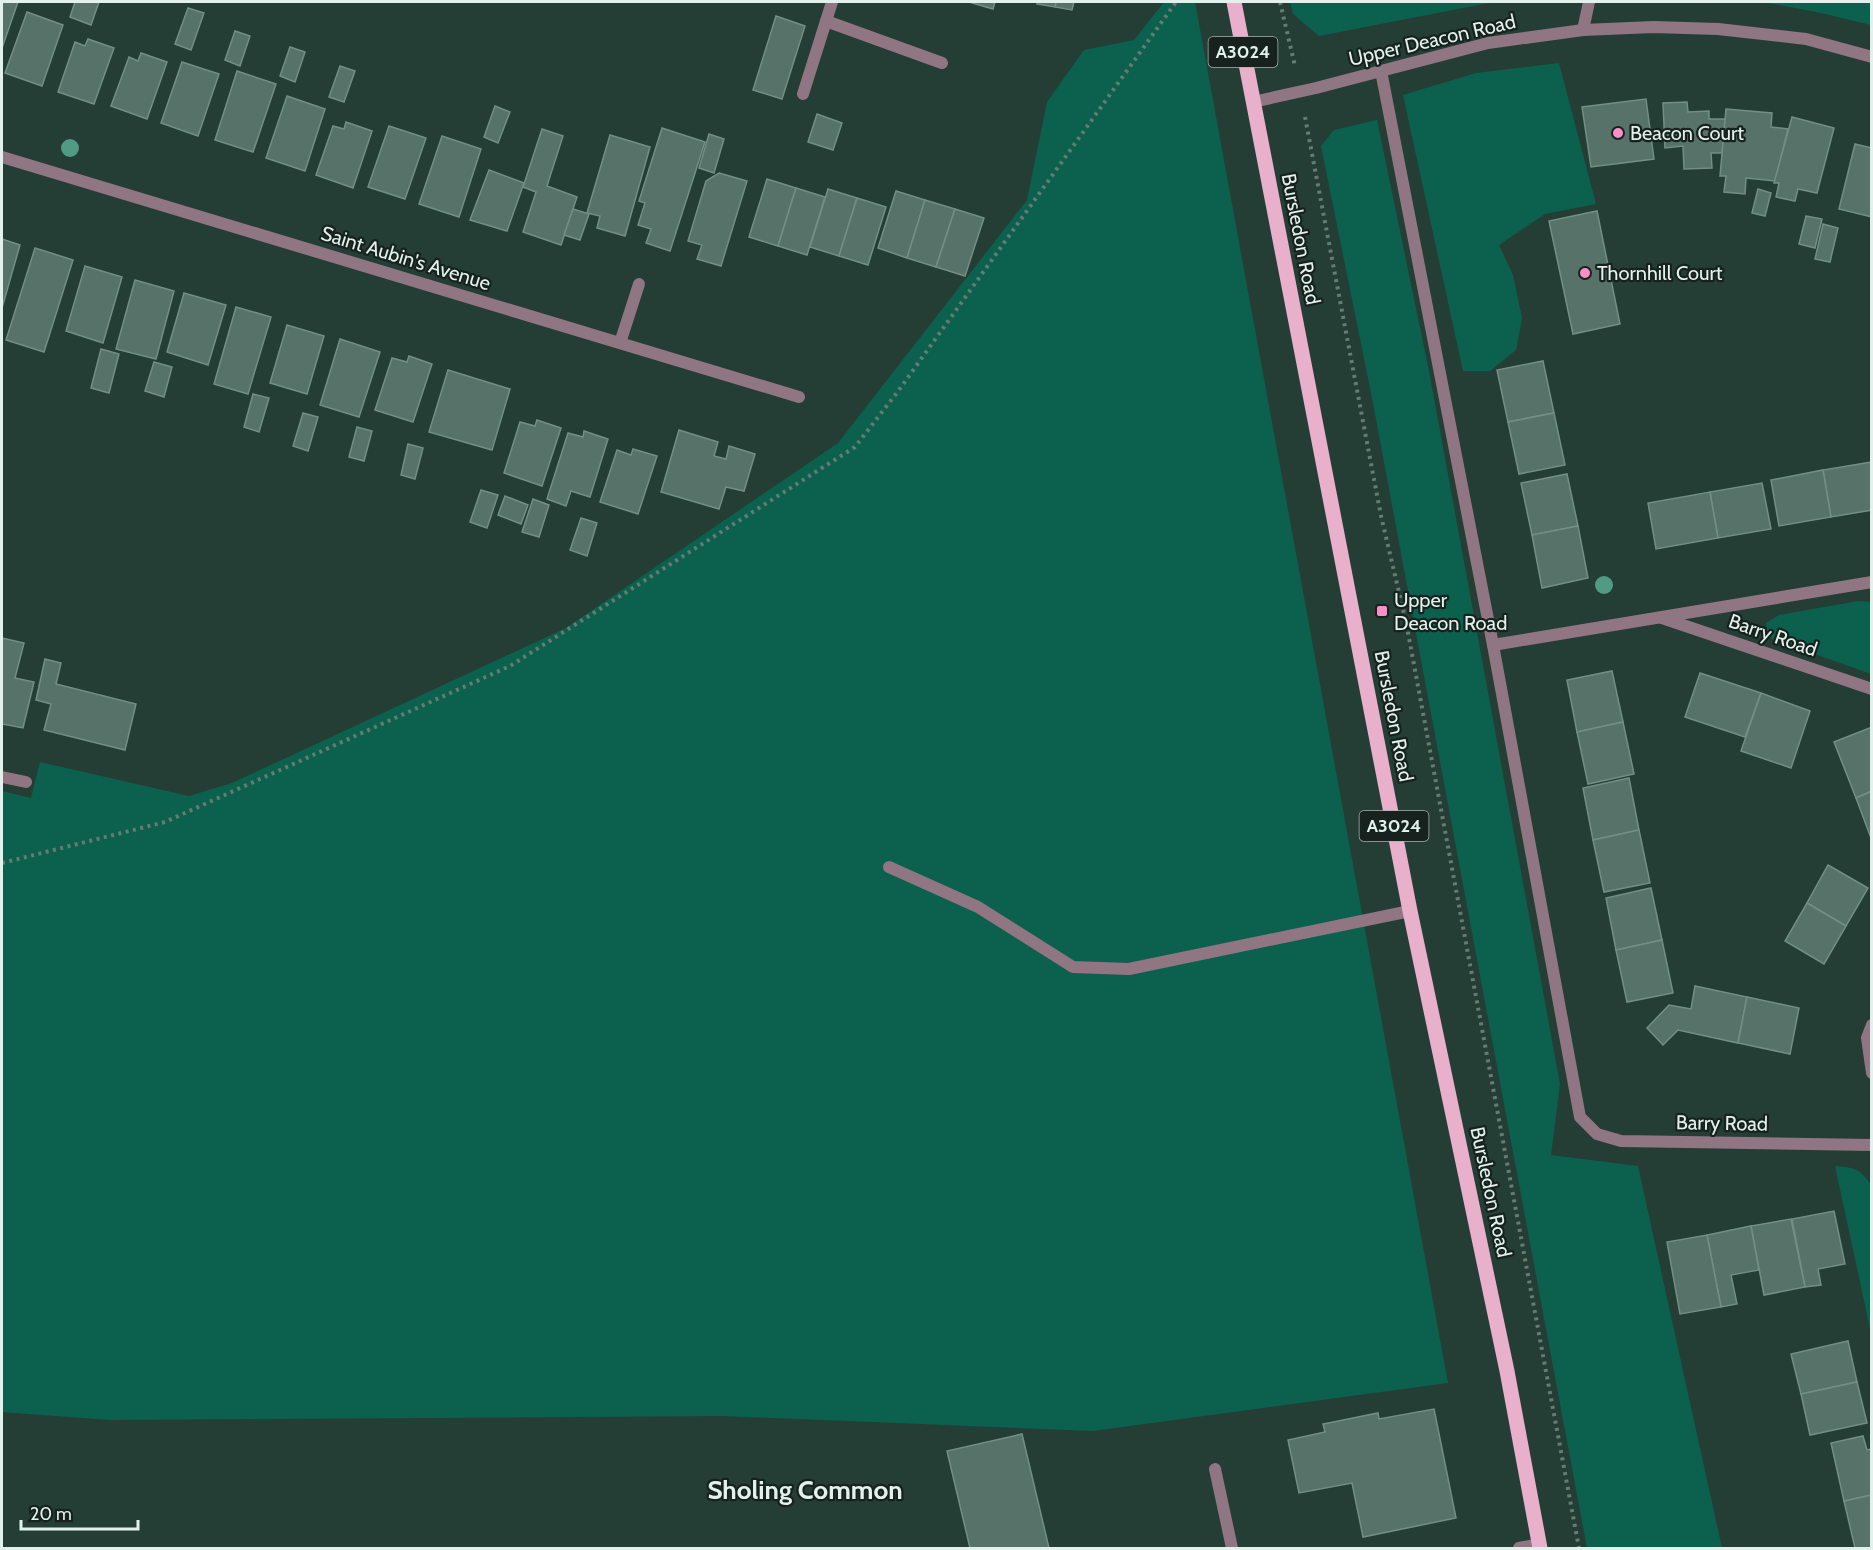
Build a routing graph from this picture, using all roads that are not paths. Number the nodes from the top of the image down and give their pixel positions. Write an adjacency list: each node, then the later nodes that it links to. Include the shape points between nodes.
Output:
1 (832, 2): 4 (street)
2 (1234, 2): 10 (main road, Bursledon Road / A3024)
3 (1589, 2): 5 (street)
4 (826, 21): 7 (street); 9 (street)
5 (1583, 30): 6 (street, Upper Deacon Road, via 1718,29 1806,39); 8 (street, Upper Deacon Road, via 1488,43)
6 (1872, 57)
7 (942, 63)
8 (1381, 71): 10 (street, Upper Deacon Road); 17 (street)
9 (803, 94)
10 (1253, 102): 22 (main road, Bursledon Road / A3024)
11 (2, 157): 13 (street, Saint Aubin's Avenue)
12 (639, 284): 13 (street)
13 (620, 343): 14 (street, Saint Aubin's Avenue)
14 (799, 397)
15 (1872, 582): 16 (street, Barry Road)
16 (1661, 617): 17 (street, Barry Road); 18 (street, Barry Road)
17 (1494, 645): 26 (street, Barry Road, via 1580,1117 1597,1134 1622,1142)
18 (1872, 689)
19 (2, 777): 20 (street)
20 (26, 782)
21 (889, 867): 22 (street, via 978,907 1073,967 1129,969)
22 (1410, 911): 28 (main road, Bursledon Road / A3024)
23 (1872, 1024): 24 (street)
24 (1869, 1039): 25 (street)
25 (1872, 1073)
26 (1872, 1145)
27 (1215, 1469): 29 (street)
28 (1540, 1546): 30 (street, Bursledon Road)
29 (1232, 1548)
30 (1519, 1548)

